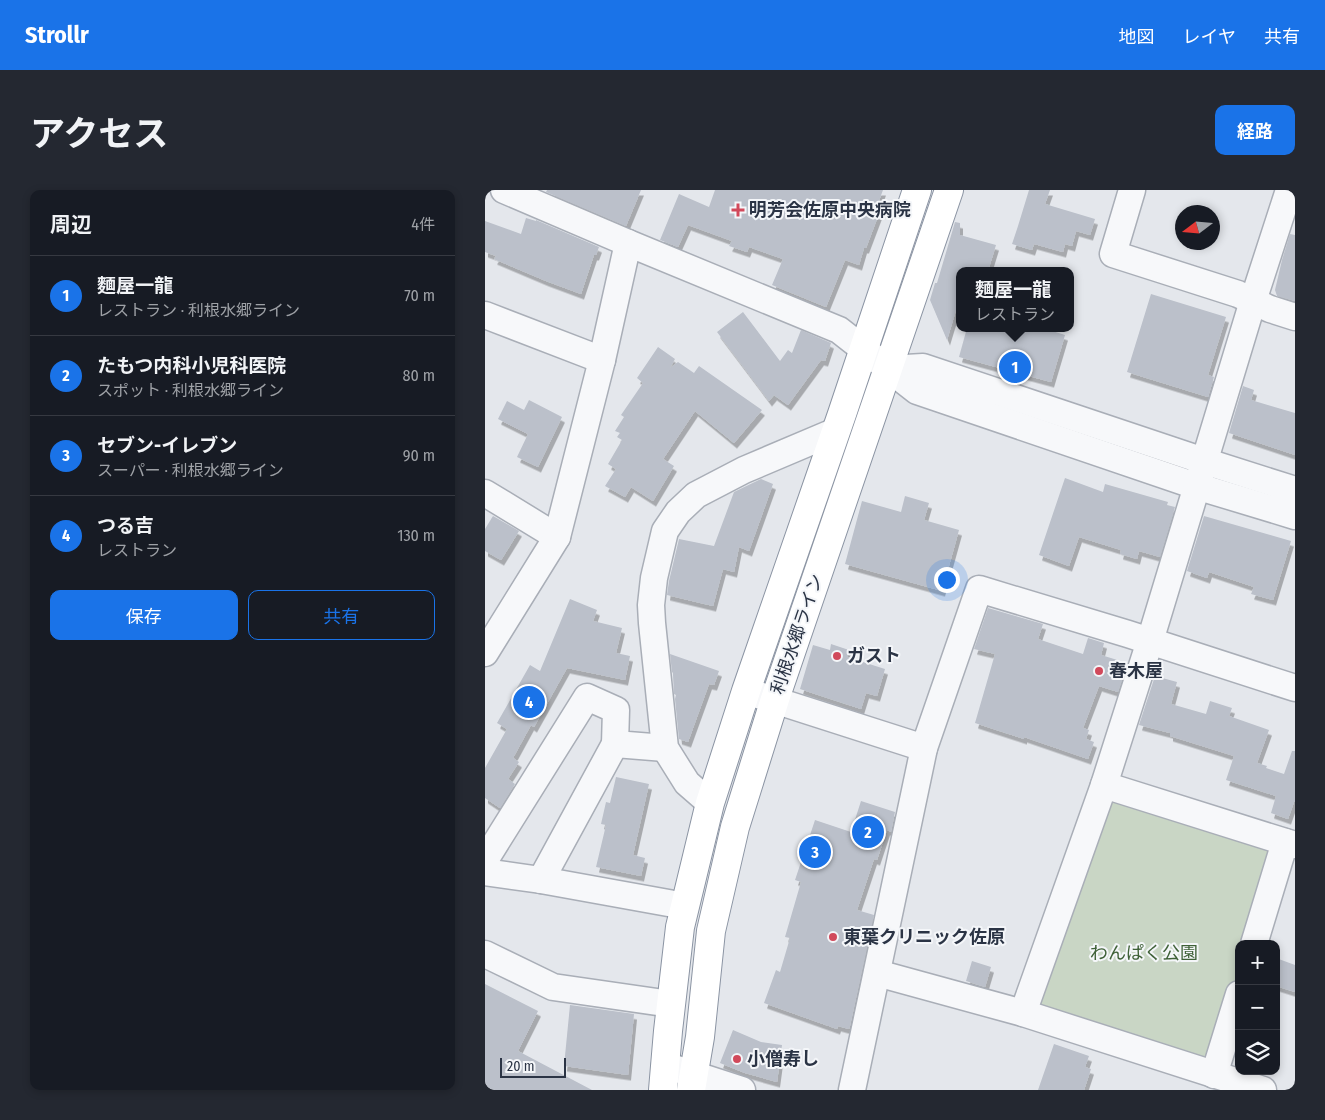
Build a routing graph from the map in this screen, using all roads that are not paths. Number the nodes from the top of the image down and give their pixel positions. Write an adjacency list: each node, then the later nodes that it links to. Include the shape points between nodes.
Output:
1 (504, 190): 6 (street)
2 (917, 190): 11 (highway, 利根水郷ライン)
3 (949, 190): 13 (highway, 利根水郷ライン)
4 (1132, 190): 8 (street, via 1113,254)
5 (1289, 190): 8 (street)
6 (537, 196): 7 (street)
7 (628, 243): 11 (street, via 839,330); 12 (street)
8 (1253, 301): 10 (street); 15 (street)
9 (485, 315): 12 (street)
10 (1295, 317)
11 (863, 349): 13 (street); 14 (highway, 利根水郷ライン)
12 (602, 360): 20 (street)
13 (888, 369): 15 (street, via 923,367); 16 (street, via 917,391); 25 (highway, 利根水郷ライン)
14 (835, 431): 24 (highway, 利根水郷ライン); 27 (street, via 744,470 696,495 678,512 665,531 651,605)
15 (1204, 461): 16 (street); 17 (street)
16 (1197, 486): 19 (street); 21 (street)
17 (1295, 490)
18 (485, 493): 20 (street)
19 (1295, 516)
20 (557, 537): 22 (street)
21 (1150, 641): 23 (street); 28 (street, via 979,589); 29 (street)
22 (488, 642)
23 (1295, 688)
24 (746, 691): 25 (street); 30 (highway, 利根水郷ライン)
25 (775, 699): 28 (street); 44 (highway, 利根水郷ライン, via 735,827 711,931)
26 (615, 744): 27 (street); 32 (street, via 616,710 587,697); 34 (street)
27 (665, 748): 30 (street, via 687,784)
28 (925, 748): 38 (street)
29 (1104, 785): 31 (street); 41 (street)
30 (710, 803): 35 (highway, 利根水郷ライン)
31 (1290, 843): 36 (street)
32 (485, 860)
33 (485, 872): 34 (street)
34 (541, 880): 35 (street)
35 (685, 906): 39 (highway, 利根水郷ライン)
36 (1255, 940)
37 (485, 954): 39 (street, via 553,986)
38 (877, 973): 41 (street); 46 (street)
39 (671, 1004): 43 (highway, 利根水郷ライン)
40 (1235, 1007): 42 (street)
41 (1023, 1013): 42 (street)
42 (1214, 1075): 47 (street)
43 (664, 1078): 44 (street)
44 (692, 1082): 45 (street)
45 (742, 1090)
46 (853, 1090)
47 (1263, 1090)

